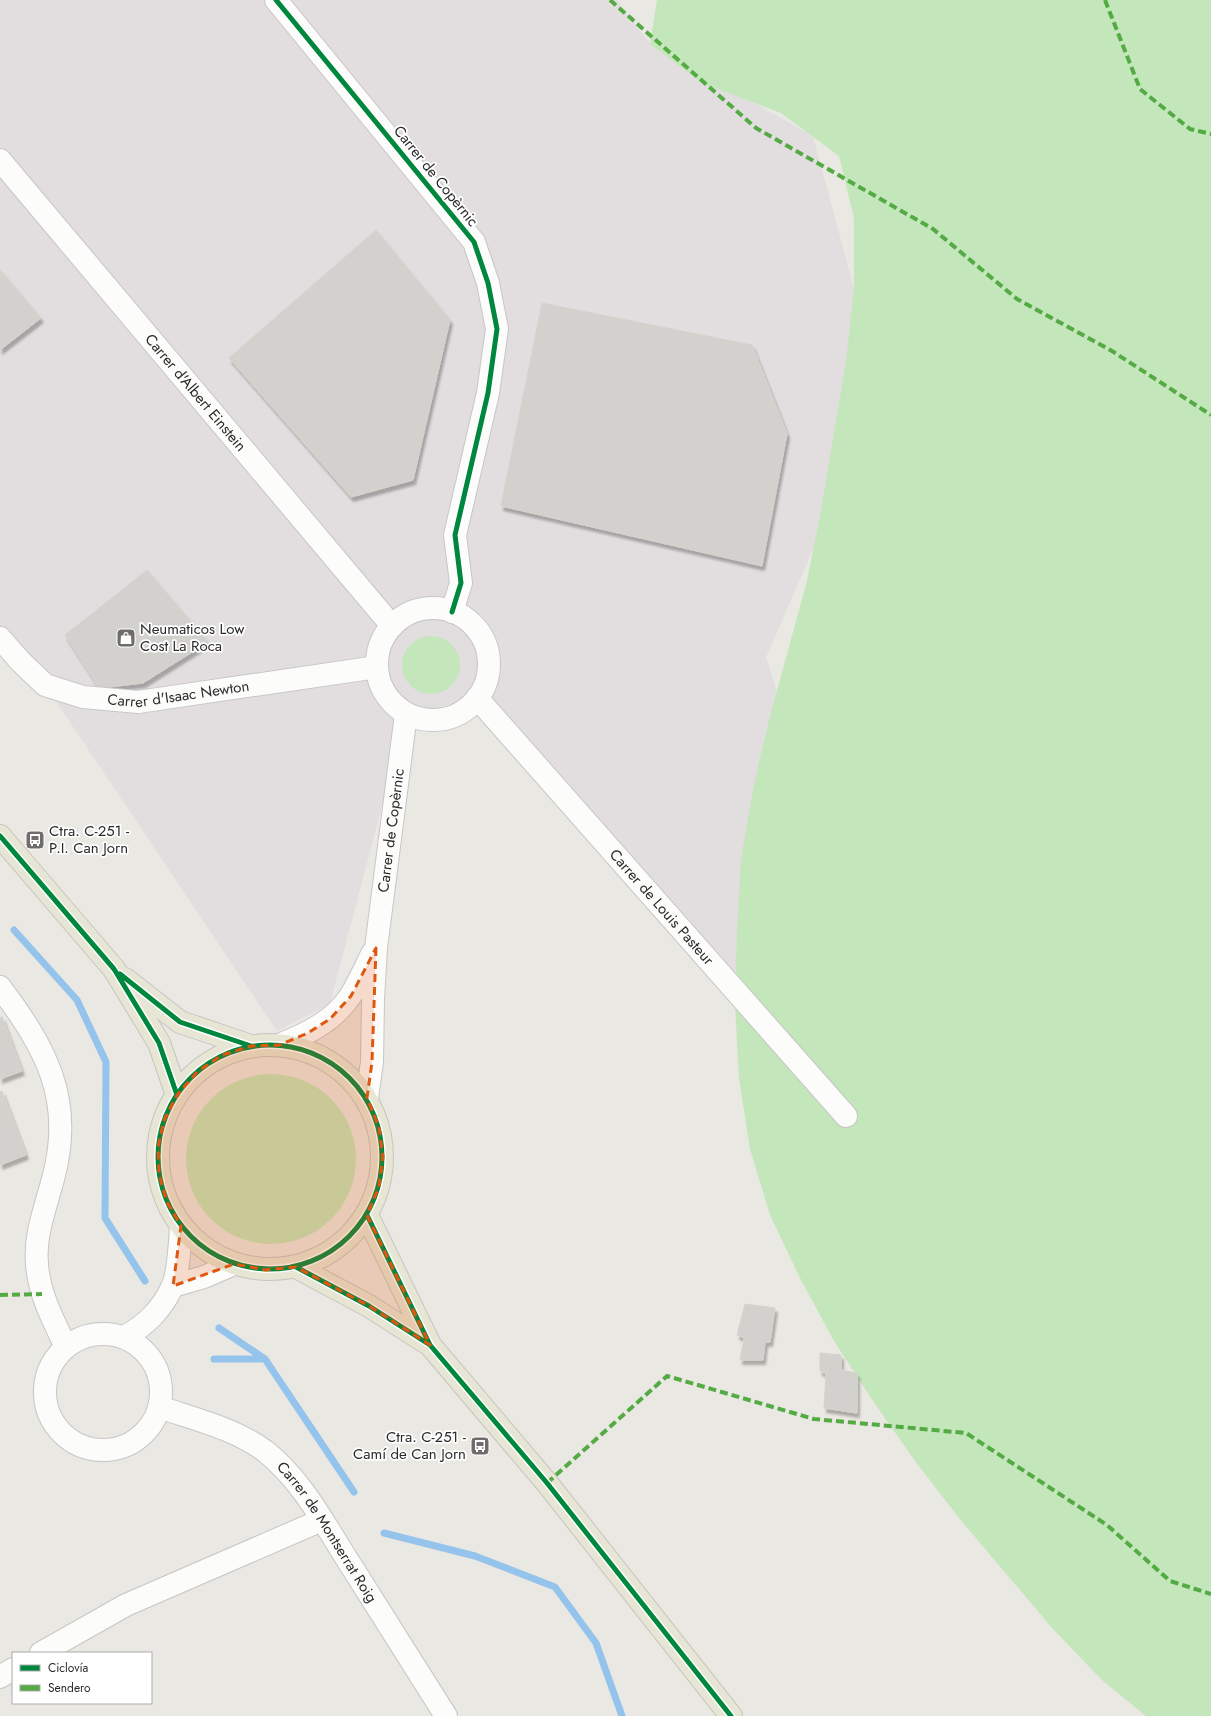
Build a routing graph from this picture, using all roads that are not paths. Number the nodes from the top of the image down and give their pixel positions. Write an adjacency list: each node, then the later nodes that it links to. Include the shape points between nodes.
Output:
1 (276, 0): 3 (street, Carrer de Copèrnic, via 474,242 488,283 497,329 488,393 455,535 461,583)
2 (0, 160): 4 (street, Carrer d'Albert Einstein)
3 (452, 612): 4 (street, via 436,608 420,610 405,616); 7 (street, via 467,620 479,633 486,649 489,666 485,683)
4 (392, 626): 6 (street, via 383,638 378,652)
5 (0, 638): 6 (street, Carrer d'Isaac Newton, via 45,685 83,697 138,702)
6 (377, 667): 8 (street, via 381,686 391,702)
7 (477, 698): 8 (street, via 466,710 452,717 437,720 421,719); 17 (street, Carrer de Louis Pasteur)
8 (406, 714): 10 (street, Carrer de Copèrnic)
9 (0, 836): 11 (main road)
10 (376, 948): 13 (street, Carrer de Copèrnic, via 351,996 330,1019 306,1034); 16 (street, Carrer de Copèrnic, via 372,1062)
11 (114, 969): 14 (main road, via 180,1022); 15 (main road, via 159,1043)
12 (0, 987): 26 (street, via 41,1048 52,1075 62,1128 55,1174 39,1233 36,1263 42,1294)
13 (279, 1045): 14 (main road); 16 (main road, via 305,1050 330,1061 350,1078)
14 (251, 1046): 15 (main road, via 222,1055 197,1072)
15 (177, 1095): 19 (main road, via 164,1120 158,1147 159,1175 167,1202)
16 (367, 1098): 18 (main road, via 379,1126 383,1157 379,1187)
17 (846, 1116)
18 (367, 1215): 21 (main road, via 348,1238 324,1256); 25 (main road)
19 (181, 1226): 20 (main road, via 196,1242); 22 (street, via 180,1250)
20 (234, 1264): 21 (main road, via 265,1270); 22 (street, via 204,1277)
21 (296, 1267): 25 (main road, via 369,1306)
22 (173, 1286): 23 (street)
23 (154, 1316): 24 (street); 27 (street)
24 (123, 1337): 26 (street, via 93,1334); 27 (street, via 135,1343)
25 (430, 1346): 34 (main road, via 547,1483)
26 (66, 1347): 28 (street, via 53,1360 46,1377 44,1395 48,1413 57,1429 71,1441 88,1448 105,1450 123,1446 139,1437 152,1424)
27 (148, 1355): 28 (street, via 157,1371 161,1389)
28 (159, 1407): 29 (street, Carrer de Montserrat Roig, via 205,1421 264,1450 282,1465)
29 (322, 1520): 30 (street, via 126,1605); 33 (street, Carrer de Montserrat Roig)
30 (43, 1652)
31 (12, 1670): 32 (street)
32 (0, 1677)
33 (446, 1716)
34 (731, 1716)

